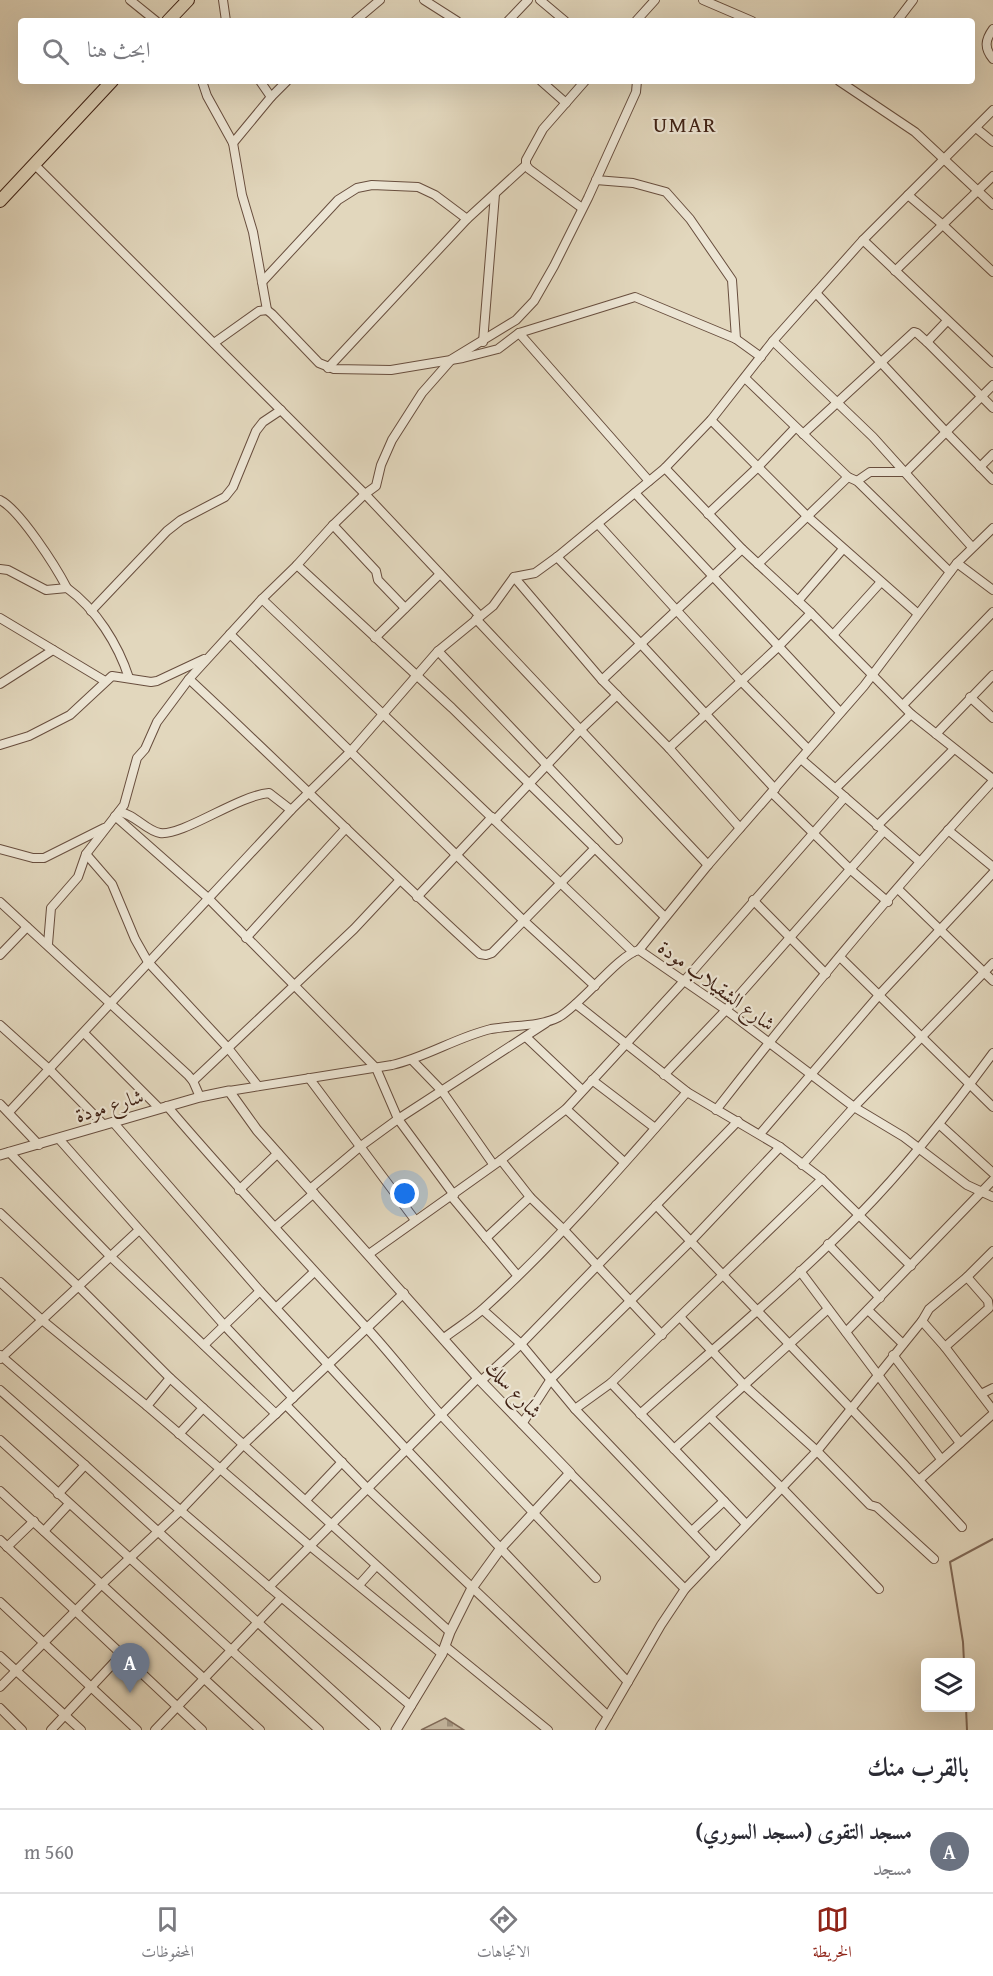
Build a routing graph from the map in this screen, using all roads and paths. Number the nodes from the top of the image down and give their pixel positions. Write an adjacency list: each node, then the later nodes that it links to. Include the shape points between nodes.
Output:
1 (130, 0): 11 (street)
2 (188, 0): 12 (highway)
3 (223, 0): 13 (street)
4 (380, 0): 14 (street)
5 (424, 0): 15 (street)
6 (528, 0): 16 (street)
7 (540, 0): 17 (street)
8 (655, 0): 18 (street)
9 (703, 0): 19 (street)
10 (913, 0): 20 (street)
11 (152, 18)
12 (171, 18)
13 (226, 18)
14 (359, 18)
15 (452, 18)
16 (511, 18)
17 (561, 18)
18 (639, 18)
19 (745, 18)
20 (899, 18)
21 (993, 29): 22 (street, via 986,46)
22 (993, 59)
23 (109, 84): 38 (highway)
24 (203, 84): 36 (street)
25 (262, 84): 31 (street)
26 (284, 84): 31 (street)
27 (544, 84): 32 (street)
28 (583, 84): 32 (street)
29 (637, 84): 41 (street)
30 (850, 84): 37 (street, via 915,132)
31 (271, 97): 36 (street)
32 (566, 104): 39 (street, via 543,129)
33 (993, 110): 34 (street)
34 (976, 128): 35 (street); 37 (street)
35 (993, 142)
36 (233, 143): 53 (street)
37 (943, 159): 42 (street); 44 (street)
38 (34, 164): 45 (highway); 62 (street)
39 (526, 165): 43 (street); 47 (street)
40 (993, 176): 42 (street)
41 (596, 180): 47 (street); 58 (street, via 633,183 666,192 690,219 732,280)
42 (977, 191): 46 (street); 49 (street)
43 (495, 194): 48 (street); 60 (street)
44 (908, 195): 49 (street); 50 (street)
45 (0, 201)
46 (993, 205)
47 (582, 207): 60 (street, via 534,300 516,320)
48 (467, 219): 53 (street, via 418,187 357,188 338,200); 67 (street)
49 (943, 225): 51 (street); 52 (street)
50 (863, 240): 51 (street); 54 (street)
51 (895, 271): 56 (street)
52 (993, 272)
53 (262, 282): 55 (street)
54 (816, 293): 59 (street); 65 (street)
55 (267, 310): 62 (street, via 259,311); 67 (street, via 315,360)
56 (947, 321): 61 (street); 66 (street)
57 (519, 333): 58 (street, via 635,297); 64 (street, via 498,349); 85 (street)
58 (736, 339): 63 (street)
59 (773, 341): 63 (street); 71 (street)
60 (483, 342): 64 (street)
61 (927, 342): 65 (street, via 917,333 910,334); 70 (street)
62 (214, 343): 73 (street)
63 (761, 357): 68 (street)
64 (452, 360): 67 (street, via 390,370); 88 (street, via 422,393 392,440 376,486)
65 (880, 362): 71 (street); 76 (street)
66 (993, 363)
67 (328, 368)
68 (745, 378): 74 (street); 75 (street)
69 (993, 385): 70 (street)
70 (982, 396): 72 (street); 76 (street)
71 (838, 402): 77 (street); 82 (street)
72 (993, 408)
73 (281, 410): 88 (street); 115 (street, via 256,431 225,497 166,531)
74 (711, 420): 79 (street); 81 (street)
75 (795, 428): 77 (street); 79 (street)
76 (946, 432): 80 (street); 82 (street)
77 (803, 434): 83 (street)
78 (993, 454): 80 (street)
79 (758, 467): 90 (street); 91 (street)
80 (980, 467): 84 (street)
81 (664, 468): 85 (street); 90 (street)
82 (906, 472): 86 (street, via 870,472); 95 (street)
83 (848, 477): 86 (street); 91 (street)
84 (993, 480)
85 (649, 481): 87 (street)
86 (857, 482): 103 (street)
87 (635, 493): 92 (street); 106 (street)
88 (365, 494): 93 (street); 104 (street)
89 (0, 500): 109 (street, via 19,517)
90 (708, 514): 96 (street)
91 (807, 516): 97 (street); 100 (street)
92 (598, 524): 98 (street); 114 (street)
93 (333, 525): 101 (street); 113 (street)
94 (993, 528): 95 (street)
95 (972, 547): 99 (street)
96 (742, 549): 100 (street); 106 (street)
97 (843, 549): 108 (street); 112 (street)
98 (557, 557): 105 (street, via 535,573); 124 (street)
99 (957, 563): 103 (street); 110 (street)
100 (758, 564): 112 (street)
101 (297, 565): 111 (street); 123 (street)
102 (4, 569): 107 (street); 109 (street, via 46,590)
103 (950, 572): 118 (street)
104 (440, 574): 113 (street); 120 (street)
105 (514, 577): 120 (street, via 493,606); 134 (street)
106 (712, 577): 114 (street); 125 (street)
107 (0, 578)
108 (881, 582): 118 (street); 122 (street)
109 (67, 588): 115 (street)
110 (993, 590)
111 (262, 599): 121 (street); 142 (street)
112 (798, 602): 117 (street)
113 (405, 608): 123 (street)
114 (676, 610): 124 (street); 136 (street)
115 (91, 611): 132 (street, via 117,648)
116 (993, 612): 140 (street)
117 (811, 613): 122 (street); 125 (street)
118 (917, 613): 129 (street)
119 (0, 618): 126 (street)
120 (478, 618): 127 (street); 146 (street)
121 (230, 634): 128 (street); 152 (street)
122 (833, 635): 129 (street)
123 (375, 638): 130 (street)
124 (640, 643): 134 (street); 143 (street)
125 (778, 647): 136 (street); 141 (street)
126 (53, 650): 135 (street); 137 (street)
127 (438, 651): 130 (street); 154 (street)
128 (208, 657): 132 (street, via 151,682); 133 (street)
129 (871, 674): 140 (street); 141 (street)
130 (416, 675): 142 (street); 156 (street)
131 (993, 675): 139 (street)
132 (129, 678): 135 (street, via 116,676)
133 (189, 679): 159 (street); 162 (street, via 157,722 137,759 128,796)
134 (602, 680): 138 (street)
135 (105, 681): 148 (street, via 70,715 29,736)
136 (741, 681): 143 (street); 150 (street)
137 (0, 684)
138 (617, 695): 146 (street); 149 (street)
139 (970, 698): 145 (street); 147 (street)
140 (903, 705): 144 (street)
141 (840, 712): 150 (street)
142 (382, 714): 152 (street); 163 (street)
143 (705, 714): 149 (street); 158 (street)
144 (911, 714): 147 (street); 157 (street)
145 (993, 718)
146 (579, 731): 154 (street); 176 (street)
147 (936, 734): 151 (street)
148 (0, 745)
149 (669, 748): 166 (street)
150 (808, 749): 153 (street)
151 (954, 749): 155 (street); 167 (street)
152 (351, 751): 159 (street); 174 (street)
153 (801, 759): 157 (street); 158 (street)
154 (548, 766): 156 (street); 170 (street)
155 (993, 780): 168 (street)
156 (530, 785): 163 (street); 172 (street)
157 (836, 788): 160 (street)
158 (773, 791): 166 (street); 169 (street)
159 (310, 793): 161 (street); 165 (street)
160 (844, 796): 167 (street); 169 (street)
161 (291, 810): 162 (street, via 269,793 260,794 166,833 155,831 130,815); 184 (street)
162 (117, 814): 164 (street); 184 (street)
163 (494, 819): 174 (street); 181 (street)
164 (108, 826): 171 (street, via 44,858); 173 (street)
165 (346, 828): 180 (street); 192 (street)
166 (741, 828): 176 (street)
167 (880, 829): 175 (street); 178 (street)
168 (948, 830): 175 (street); 177 (street)
169 (813, 833): 178 (street); 185 (street)
170 (618, 840)
171 (0, 848)
172 (595, 848): 181 (street); 188 (street)
173 (86, 854): 194 (street, via 78,877 51,908); 198 (street, via 112,884)
174 (456, 855): 183 (street); 189 (street)
175 (920, 862): 182 (street)
176 (708, 866): 188 (street)
177 (993, 867)
178 (850, 869): 187 (street); 193 (street)
179 (993, 873): 191 (street)
180 (399, 881): 183 (street); 204 (street)
181 (562, 883): 189 (street); 195 (street)
182 (898, 889): 187 (street); 191 (street)
183 (417, 897): 189 (street, via 480,954 492,953)
184 (208, 898): 192 (street); 198 (street)
185 (753, 900): 193 (street); 202 (street)
186 (0, 902): 190 (street)
187 (888, 902): 197 (street)
188 (665, 917): 195 (street)
189 (523, 920): 205 (street)
190 (27, 927): 194 (street); 196 (street)
191 (939, 929): 200 (street); 206 (street)
192 (246, 938): 204 (street)
193 (789, 939): 201 (street); 209 (street)
194 (48, 944): 207 (street)
195 (636, 951): 202 (street, شارع الشقيلاب مودة); 205 (street, شارع الشقيلاب مودة)
196 (0, 955)
197 (840, 957): 201 (street); 206 (street)
198 (148, 962): 207 (street); 217 (street)
199 (993, 963): 200 (street)
200 (984, 973): 203 (street); 214 (street)
201 (826, 974): 215 (street)
202 (684, 981): 209 (street, شارع الشقيلاب مودة); 216 (street)
203 (993, 981)
204 (294, 986): 217 (street); 220 (street)
205 (595, 986): 208 (street, شارع الشقيلاب مودة)
206 (880, 994): 214 (street); 223 (street)
207 (108, 1003): 212 (street); 225 (street)
208 (576, 1004): 210 (street, شارع الشقيلاب مودة); 216 (street)
209 (726, 1010): 215 (street, شارع الشقيلاب مودة); 222 (street)
210 (551, 1020): 213 (street); 219 (street, شارع الشقيلاب مودة, via 484,1031)
211 (0, 1025): 221 (street)
212 (84, 1033): 221 (street); 235 (street)
213 (526, 1037): 229 (street); 231 (street)
214 (922, 1039): 227 (street); 236 (street)
215 (768, 1043): 223 (street, شارع الشقيلاب مودة); 239 (street)
216 (626, 1045): 222 (street); 226 (street)
217 (228, 1048): 225 (street); 228 (street)
218 (993, 1053): 227 (street)
219 (412, 1060): 220 (street, شارع الشقيلاب مودة); 231 (street)
220 (376, 1068): 224 (street, شارع الشقيلاب مودة); 241 (street)
221 (50, 1070): 240 (street); 243 (street)
222 (664, 1075): 232 (street)
223 (810, 1075): 236 (street, شارع الشقيلاب مودة); 246 (street)
224 (309, 1078): 228 (street, شارع الشقيلاب مودة); 249 (street)
225 (193, 1080): 233 (street)
226 (592, 1080): 229 (street); 245 (street)
227 (970, 1085): 237 (street); 244 (street)
228 (258, 1086): 230 (street, شارع الشقيلاب مودة)
229 (582, 1090): 238 (street)
230 (229, 1091): 233 (street, شارع مودة); 253 (street, شارع سلك)
231 (442, 1091): 241 (street); 254 (street)
232 (687, 1092): 239 (street); 245 (street)
233 (200, 1097): 235 (street, شارع مودة)
234 (0, 1104): 240 (street)
235 (163, 1107): 243 (street, شارع مودة); 260 (street)
236 (854, 1107): 251 (street, شارع الشقيلاب مودة); 256 (street)
237 (993, 1107)
238 (566, 1109): 254 (street); 255 (street)
239 (716, 1110): 242 (street)
240 (9, 1112): 248 (street)
241 (398, 1119): 249 (street); 263 (street)
242 (738, 1121): 246 (street); 266 (street)
243 (109, 1124): 247 (street, شارع مودة); 288 (street)
244 (939, 1124): 251 (street); 257 (street)
245 (655, 1128): 255 (street)
246 (760, 1134): 250 (street)
247 (59, 1139): 248 (street, شارع مودة); 272 (street)
248 (39, 1145): 252 (street, شارع مودة)
249 (361, 1146): 261 (street); 269 (street)
250 (780, 1147): 256 (street); 274 (street)
251 (919, 1148): 262 (street, شارع الشقيلاب مودة); 268 (street)
252 (5, 1154): 278 (street)
253 (278, 1154): 260 (street); 261 (street, شارع سلك)
254 (497, 1162): 263 (street); 264 (street)
255 (624, 1162): 271 (street)
256 (802, 1165): 258 (street)
257 (993, 1173)
258 (822, 1179): 268 (street); 284 (street)
259 (993, 1180): 262 (street)
260 (239, 1190): 270 (street)
261 (312, 1191): 270 (street); 277 (street, شارع سلك)
262 (981, 1193): 265 (street, شارع الشقيلاب مودة); 280 (street)
263 (452, 1195): 269 (street); 273 (street)
264 (530, 1197): 271 (street); 273 (street)
265 (993, 1197)
266 (656, 1205): 274 (street); 279 (street)
267 (0, 1213): 287 (street)
268 (860, 1214): 275 (street); 280 (street)
269 (415, 1220): 277 (street)
270 (275, 1227): 282 (street)
271 (563, 1229): 279 (street); 283 (street)
272 (139, 1230): 278 (street); 300 (street)
273 (486, 1238): 283 (street)
274 (691, 1241): 284 (street); 291 (street)
275 (828, 1244): 281 (street); 290 (street)
276 (993, 1251): 285 (street)
277 (369, 1254): 289 (street, شارع سلك)
278 (110, 1256): 287 (street); 308 (street)
279 (596, 1265): 291 (street); 305 (street)
280 (911, 1266): 290 (street)
281 (800, 1271): 293 (street); 295 (street)
282 (314, 1272): 292 (street); 301 (street)
283 (517, 1275): 294 (street)
284 (723, 1275): 295 (street); 297 (street)
285 (967, 1277): 299 (street, via 929,1309); 309 (street, via 988,1301 989,1308)
286 (0, 1282): 298 (street)
287 (79, 1287): 298 (street); 315 (street)
288 (260, 1291): 292 (street); 300 (street)
289 (404, 1293): 301 (street); 304 (street, شارع سلك)
290 (880, 1298): 296 (street)
291 (631, 1302): 303 (street); 316 (street)
292 (276, 1308): 313 (street)
293 (828, 1309): 302 (street); 306 (street)
294 (483, 1310): 304 (street); 305 (street)
295 (757, 1310): 306 (street); 310 (street)
296 (868, 1310): 302 (street); 307 (street)
297 (680, 1317): 303 (street); 310 (street)
298 (42, 1320): 312 (street); 325 (street)
299 (922, 1321): 307 (street); 309 (street)
300 (224, 1325): 308 (street); 323 (street)
301 (366, 1327): 313 (street); 332 (street)
302 (846, 1332): 314 (street)
303 (662, 1335): 318 (street)
304 (444, 1338): 317 (street, شارع سلك)
305 (520, 1344): 316 (street); 317 (street)
306 (789, 1344): 319 (street); 328 (street)
307 (903, 1344): 311 (street)
308 (204, 1345): 330 (street)
309 (945, 1347): 322 (street)
310 (711, 1351): 319 (street); 331 (street)
311 (893, 1356): 314 (street); 337 (street)
312 (1, 1357): 355 (street)
313 (328, 1365): 323 (street); 340 (street)
314 (879, 1376): 328 (street); 342 (street)
315 (170, 1378): 325 (street); 326 (street)
316 (551, 1379): 327 (street); 334 (street)
317 (479, 1380): 332 (street); 334 (street, شارع سلك)
318 (611, 1383): 327 (street); 331 (street)
319 (745, 1386): 333 (street); 341 (street)
320 (993, 1388): 322 (street)
321 (0, 1390): 344 (street)
322 (981, 1394): 329 (street)
323 (293, 1398): 324 (street)
324 (286, 1405): 330 (street); 343 (street)
325 (147, 1406): 335 (street)
326 (203, 1408): 335 (street); 338 (street)
327 (575, 1409): 363 (street)
328 (852, 1410): 341 (street); 347 (street)
329 (993, 1412): 337 (street)
330 (276, 1414): 338 (street)
331 (640, 1414): 339 (street)
332 (441, 1415): 340 (street); 356 (street)
333 (710, 1417): 339 (street); 348 (street)
334 (522, 1424): 346 (street, شارع سلك)
335 (179, 1434): 345 (street)
336 (0, 1440): 351 (street)
337 (960, 1443): 342 (street)
338 (244, 1444): 345 (street); 352 (street)
339 (674, 1449): 353 (street)
340 (407, 1450): 349 (street); 367 (street)
341 (817, 1451): 348 (street); 370 (street, via 870,1505)
342 (941, 1459): 347 (street)
343 (342, 1462): 349 (street); 352 (street)
344 (85, 1465): 351 (street); 362 (street)
345 (220, 1468): 355 (street); 365 (street)
346 (570, 1473): 356 (street); 377 (street)
347 (919, 1480): 360 (street)
348 (782, 1488): 358 (street); 378 (street)
349 (368, 1489): 359 (street); 376 (street)
350 (0, 1491): 357 (street)
351 (58, 1494): 354 (street)
352 (306, 1500): 359 (street)
353 (724, 1501): 358 (street); 363 (street)
354 (69, 1504): 361 (street); 369 (street)
355 (180, 1511): 362 (street); 375 (street)
356 (534, 1513): 367 (street); 372 (street)
357 (34, 1521): 361 (street); 366 (street)
358 (746, 1524): 368 (street)
359 (332, 1525): 365 (street); 371 (street)
360 (962, 1527)
361 (44, 1531): 373 (street)
362 (158, 1531): 369 (street); 382 (street)
363 (692, 1531): 368 (street)
364 (0, 1540): 366 (street)
365 (310, 1546): 374 (street); 375 (street)
366 (7, 1547): 381 (street)
367 (501, 1548): 376 (street); 391 (street)
368 (716, 1557): 377 (street)
369 (129, 1559): 373 (street); 385 (street)
370 (934, 1559)
371 (376, 1566): 374 (street); 383 (street)
372 (596, 1578)
373 (101, 1585): 381 (street); 390 (street)
374 (359, 1585): 386 (street)
375 (269, 1587): 379 (street)
376 (472, 1588): 383 (street); 398 (street)
377 (685, 1589): 391 (street)
378 (879, 1589)
379 (281, 1598): 382 (street); 394 (street)
380 (0, 1602): 384 (street)
381 (75, 1611): 384 (street); 387 (street)
382 (257, 1623): 385 (street); 407 (street)
383 (450, 1632): 386 (street)
384 (43, 1643): 389 (street); 393 (street)
385 (230, 1650): 390 (street); 399 (street)
386 (444, 1650): 394 (street); 409 (street)
387 (122, 1654): 393 (street); 395 (street)
388 (0, 1656): 389 (street)
389 (16, 1671): 392 (street); 397 (street)
390 (203, 1677): 395 (street); 406 (street)
391 (628, 1682): 398 (street)
392 (0, 1687)
393 (91, 1687): 397 (street); 403 (street)
394 (411, 1706): 408 (street)
395 (177, 1707): 404 (street); 405 (street)
396 (0, 1708): 400 (street)
397 (65, 1715): 401 (street); 402 (street)
398 (608, 1716): 410 (street)
399 (316, 1729)
400 (22, 1730)
401 (51, 1730)
402 (81, 1730)
403 (137, 1730)
404 (155, 1730)
405 (202, 1730)
406 (260, 1730)
407 (376, 1730)
408 (396, 1730)
409 (548, 1730)
410 (600, 1730)

